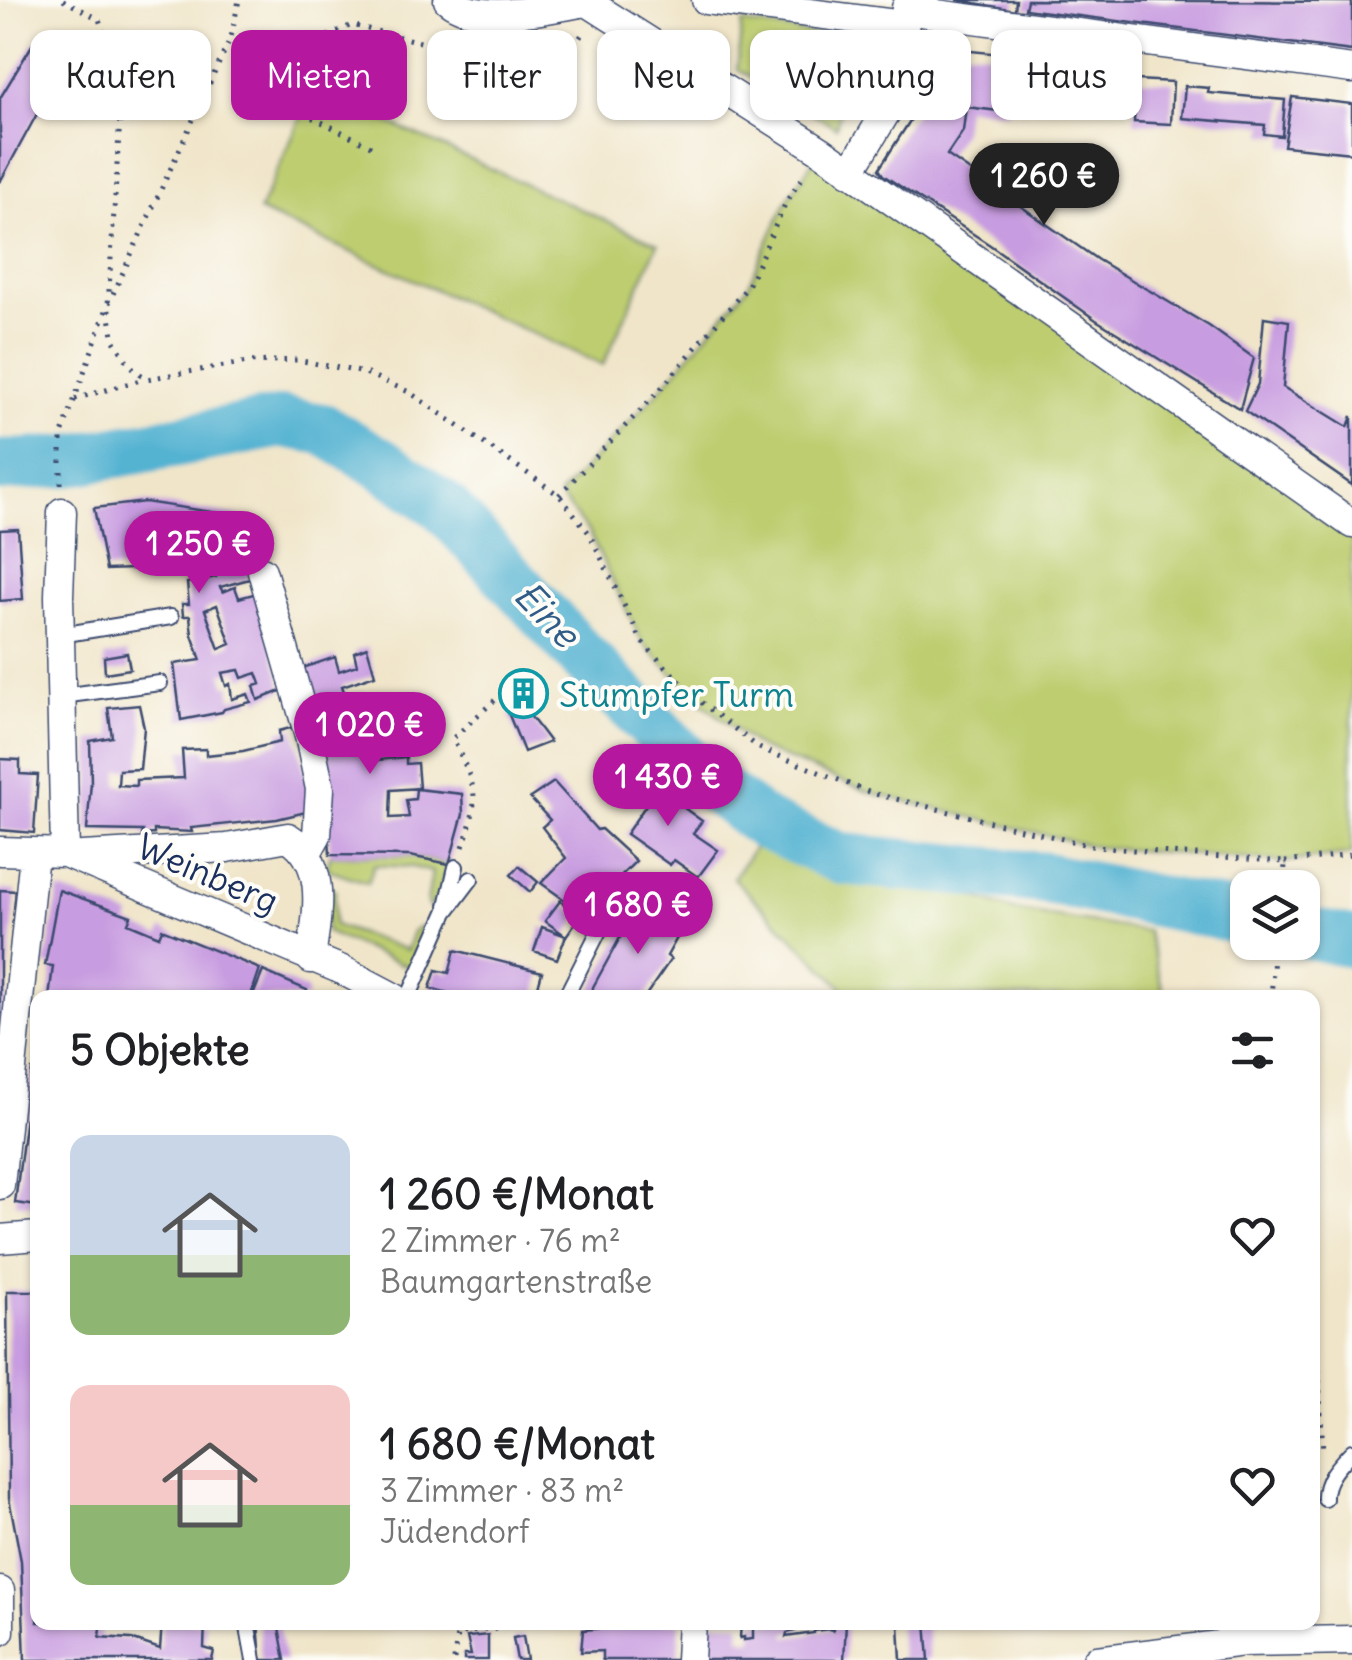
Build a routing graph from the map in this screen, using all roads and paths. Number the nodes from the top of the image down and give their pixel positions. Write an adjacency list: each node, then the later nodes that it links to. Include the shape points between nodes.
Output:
1 (63, 0): 11 (path, via 98,19 122,88)
2 (240, 0): 11 (path, via 231,37)
3 (448, 0): 5 (street, via 458,8 503,14)
4 (706, 0): 6 (street)
5 (590, 4): 8 (path, via 568,54 537,70 352,25 308,44 296,81 303,113); 9 (street)
6 (905, 12): 7 (street); 10 (street, via 900,91)
7 (1352, 69)
8 (371, 146)
9 (820, 150): 10 (street); 14 (path, via 787,200 748,286)
10 (850, 172): 16 (street)
11 (108, 305): 12 (path, via 114,341); 13 (path)
12 (146, 378): 13 (path); 14 (path, via 298,360 365,373 410,392)
13 (75, 399): 15 (path, via 60,437)
14 (559, 495): 28 (path, via 589,533 642,642 696,700 759,748 871,794 1096,848)
15 (62, 512): 19 (street)
16 (1352, 524)
17 (262, 571): 24 (street, via 320,789 318,835)
18 (171, 617): 19 (lane)
19 (60, 635): 21 (street)
20 (160, 683): 21 (lane)
21 (62, 696): 27 (street)
22 (495, 700): 29 (path, via 454,738 476,792)
23 (0, 851): 25 (street, Weinberg)
24 (306, 853): 27 (street, Weinberg, via 288,837 227,848); 34 (street, Weinberg, via 318,899)
25 (34, 854): 27 (street, Weinberg); 40 (street)
26 (1352, 854): 28 (path)
27 (70, 855): 34 (street, Weinberg)
28 (1285, 862): 30 (path)
29 (456, 867): 33 (lane)
30 (1285, 870)
31 (471, 879): 33 (lane)
32 (620, 900): 38 (lane)
33 (446, 912): 37 (lane)
34 (311, 959): 36 (street, Weinberg)
35 (1272, 960): 39 (path)
36 (380, 990)
37 (412, 990)
38 (569, 990)
39 (1271, 990)
40 (4, 1088): 41 (street)
41 (0, 1185)
42 (30, 1237): 43 (street)
43 (0, 1239)
44 (1320, 1403): 46 (path)
45 (1352, 1451): 47 (lane, via 1330,1479)
46 (1324, 1470)
47 (1325, 1499)
48 (248, 1630): 53 (lane)
49 (481, 1630): 54 (path, via 457,1634)
50 (692, 1630): 55 (street)
51 (1352, 1640): 52 (street)
52 (1240, 1642): 56 (street)
53 (254, 1660)
54 (454, 1660)
55 (690, 1660)
56 (1097, 1660)

